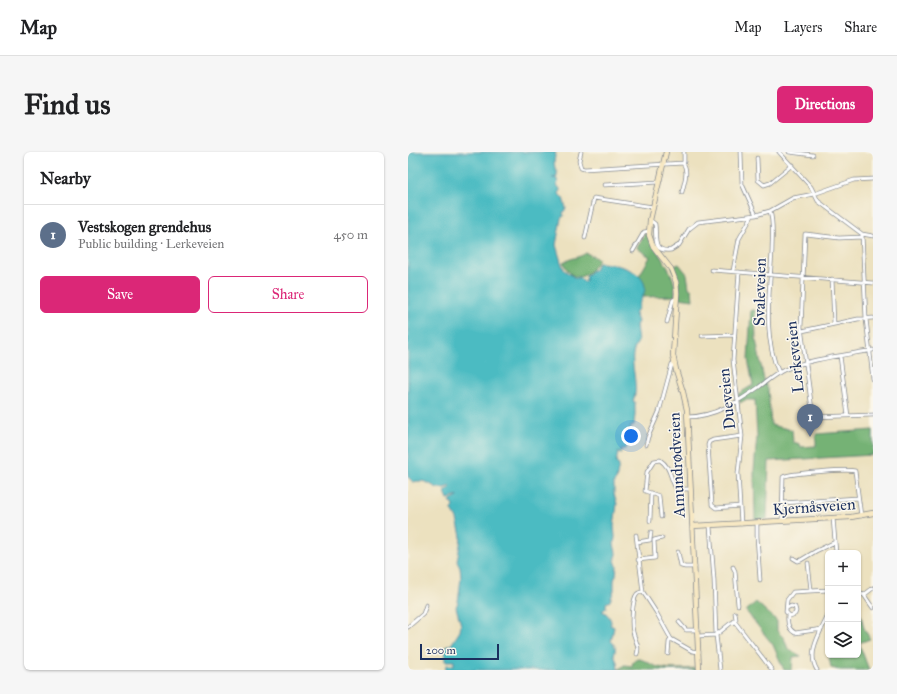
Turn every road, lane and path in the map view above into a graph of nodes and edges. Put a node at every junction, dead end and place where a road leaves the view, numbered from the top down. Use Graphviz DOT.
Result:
graph roads {
  1 [pos="581,152"];
  2 [pos="666,152"];
  3 [pos="684,152"];
  4 [pos="740,152"];
  5 [pos="789,152"];
  6 [pos="781,153"];
  7 [pos="813,155"];
  8 [pos="757,158"];
  9 [pos="683,163"];
  10 [pos="663,164"];
  11 [pos="792,165"];
  12 [pos="873,178"];
  13 [pos="659,182"];
  14 [pos="604,185"];
  15 [pos="682,192"];
  16 [pos="814,194"];
  17 [pos="653,207"];
  18 [pos="770,211"];
  19 [pos="756,215"];
  20 [pos="752,216"];
  21 [pos="650,220"];
  22 [pos="649,231"];
  23 [pos="858,231"];
  24 [pos="862,235"];
  25 [pos="873,236"];
  26 [pos="856,237"];
  27 [pos="585,238"];
  28 [pos="633,251"];
  29 [pos="712,270"];
  30 [pos="733,271"];
  31 [pos="739,272"];
  32 [pos="770,275"];
  33 [pos="803,277"];
  34 [pos="832,279"];
  35 [pos="863,282"];
  36 [pos="873,283"];
  37 [pos="677,298"];
  38 [pos="866,318"];
  39 [pos="873,318"];
  40 [pos="666,322"];
  41 [pos="834,324"];
  42 [pos="802,331"];
  43 [pos="734,335"];
  44 [pos="702,336"];
  45 [pos="872,350"];
  46 [pos="840,356"];
  47 [pos="674,363"];
  48 [pos="807,363"];
  49 [pos="779,372"];
  50 [pos="873,379"];
  51 [pos="738,402"];
  52 [pos="873,415"];
  53 [pos="848,416"];
  54 [pos="687,417"];
  55 [pos="742,436"];
  56 [pos="646,445"];
  57 [pos="691,489"];
  58 [pos="651,493"];
  59 [pos="858,498"];
  60 [pos="782,503"];
  61 [pos="740,506"];
  62 [pos="873,513"];
  63 [pos="861,516"];
  64 [pos="661,517"];
  65 [pos="833,518"];
  66 [pos="650,521"];
  67 [pos="782,521"];
  68 [pos="757,523"];
  69 [pos="741,524"];
  70 [pos="693,526"];
  71 [pos="710,526"];
  72 [pos="651,532"];
  73 [pos="636,535"];
  74 [pos="662,538"];
  75 [pos="637,542"];
  76 [pos="835,542"];
  77 [pos="836,550"];
  78 [pos="678,552"];
  79 [pos="793,558"];
  80 [pos="638,560"];
  81 [pos="808,563"];
  82 [pos="695,567"];
  83 [pos="733,567"];
  84 [pos="760,580"];
  85 [pos="873,588"];
  86 [pos="811,590"];
  87 [pos="825,590"];
  88 [pos="643,592"];
  89 [pos="861,594"];
  90 [pos="864,596"];
  91 [pos="426,605"];
  92 [pos="738,605"];
  93 [pos="787,608"];
  94 [pos="873,608"];
  95 [pos="735,613"];
  96 [pos="788,615"];
  97 [pos="679,622"];
  98 [pos="734,622"];
  99 [pos="825,622"];
  100 [pos="408,627"];
  101 [pos="822,629"];
  102 [pos="698,630"];
  103 [pos="716,635"];
  104 [pos="698,636"];
  105 [pos="671,639"];
  106 [pos="699,652"];
  107 [pos="637,654"];
  108 [pos="668,654"];
  109 [pos="699,670"];
  110 [pos="720,670"];
  111 [pos="772,670"];
  112 [pos="817,670"];
  1 -- 10 [label="street"];
  2 -- 10 [label="main road, Amundrødveien"];
  3 -- 9 [label="street"];
  4 -- 19 [label="street"];
  5 -- 7 [label="street"];
  6 -- 11 [label="street"];
  8 -- 11 [label="street"];
  9 -- 10 [label="street"];
  9 -- 15 [label="street"];
  10 -- 13 [label="main road, Amundrødveien"];
  11 -- 16 [label="street"];
  12 -- 16 [label="street"];
  13 -- 14 [label="street"];
  13 -- 17 [label="main road, Amundrødveien"];
  16 -- 18 [label="street"];
  16 -- 23 [label="street"];
  17 -- 21 [label="main road, Amundrødveien"];
  17 -- 27 [label="street"];
  18 -- 19 [label="street"];
  18 -- 32 [label="street, Svaleveien"];
  19 -- 20 [label="street"];
  20 -- 21 [label="street"];
  20 -- 30 [label="street"];
  21 -- 22 [label="main road, Amundrødveien"];
  22 -- 28 [label="street"];
  22 -- 37 [label="main road, Amundrødveien"];
  23 -- 24 [label="street"];
  23 -- 26 [label="street"];
  24 -- 25 [label="street"];
  24 -- 26 [label="street"];
  24 -- 35 [label="street"];
  26 -- 33 [label="street, Lerkeveien"];
  29 -- 30 [label="street"];
  30 -- 31 [label="street"];
  31 -- 32 [label="street"];
  31 -- 43 [label="street, Dueveien"];
  32 -- 33 [label="street"];
  32 -- 49 [label="street, Svaleveien"];
  33 -- 34 [label="street"];
  33 -- 42 [label="street, Lerkeveien"];
  34 -- 35 [label="street"];
  34 -- 41 [label="street"];
  35 -- 36 [label="street"];
  35 -- 38 [label="street"];
  37 -- 40 [label="street"];
  37 -- 47 [label="main road, Amundrødveien"];
  38 -- 39 [label="street"];
  38 -- 41 [label="street"];
  38 -- 45 [label="street"];
  41 -- 42 [label="street"];
  42 -- 48 [label="street, Lerkeveien"];
  43 -- 44 [label="street"];
  43 -- 51 [label="street, Dueveien"];
  45 -- 46 [label="street"];
  45 -- 50 [label="street"];
  46 -- 48 [label="street"];
  46 -- 53 [label="street"];
  47 -- 54 [label="main road, Amundrødveien"];
  47 -- 56 [label="street, Amundrødveien"];
  48 -- 49 [label="street"];
  48 -- 53 [label="street, Lerkeveien"];
  49 -- 51 [label="street"];
  51 -- 54 [label="street"];
  51 -- 55 [label="street, Dueveien"];
  52 -- 53 [label="street, Lerkeveien"];
  54 -- 57 [label="main road, Amundrødveien"];
  55 -- 61 [label="street, Dueveien"];
  55 -- 61 [label="street"];
  57 -- 58 [label="street"];
  57 -- 70 [label="main road, Amundrødveien"];
  58 -- 64 [label="street"];
  58 -- 66 [label="street"];
  59 -- 60 [label="street"];
  59 -- 60 [label="street"];
  59 -- 63 [label="street"];
  60 -- 67 [label="street"];
  61 -- 69 [label="street, Dueveien"];
  62 -- 63 [label="main road, Kjernåsveien"];
  63 -- 65 [label="main road, Kjernåsveien"];
  65 -- 67 [label="main road, Kjernåsveien"];
  65 -- 76 [label="street"];
  67 -- 68 [label="main road, Kjernåsveien"];
  68 -- 69 [label="main road, Kjernåsveien"];
  68 -- 84 [label="street, Kjernåsveien"];
  69 -- 71 [label="main road, Kjernåsveien"];
  70 -- 71 [label="main road, Kjernåsveien"];
  70 -- 82 [label="main road, Amundrødveien"];
  71 -- 103 [label="street"];
  72 -- 75 [label="street"];
  73 -- 75 [label="street"];
  74 -- 80 [label="street"];
  75 -- 80 [label="street"];
  76 -- 77 [label="street"];
  76 -- 79 [label="street"];
  78 -- 82 [label="street"];
  80 -- 88 [label="street"];
  81 -- 86 [label="street"];
  82 -- 102 [label="main road, Amundrødveien"];
  83 -- 92 [label="street"];
  85 -- 90 [label="street"];
  86 -- 87 [label="street"];
  86 -- 93 [label="street"];
  88 -- 105 [label="street"];
  88 -- 107 [label="street"];
  89 -- 90 [label="street"];
  90 -- 94 [label="street"];
  91 -- 100 [label="street"];
  93 -- 96 [label="street"];
  93 -- 96 [label="street"];
  95 -- 98 [label="street"];
  96 -- 101 [label="street"];
  97 -- 102 [label="street"];
  98 -- 103 [label="street"];
  98 -- 111 [label="street"];
  99 -- 101 [label="street"];
  101 -- 112 [label="street"];
  102 -- 104 [label="main road, Amundrødveien"];
  103 -- 104 [label="street"];
  103 -- 110 [label="street"];
  104 -- 106 [label="main road, Amundrødveien"];
  105 -- 106 [label="street"];
  105 -- 108 [label="street"];
  106 -- 109 [label="main road, Amundrødveien"];
}
